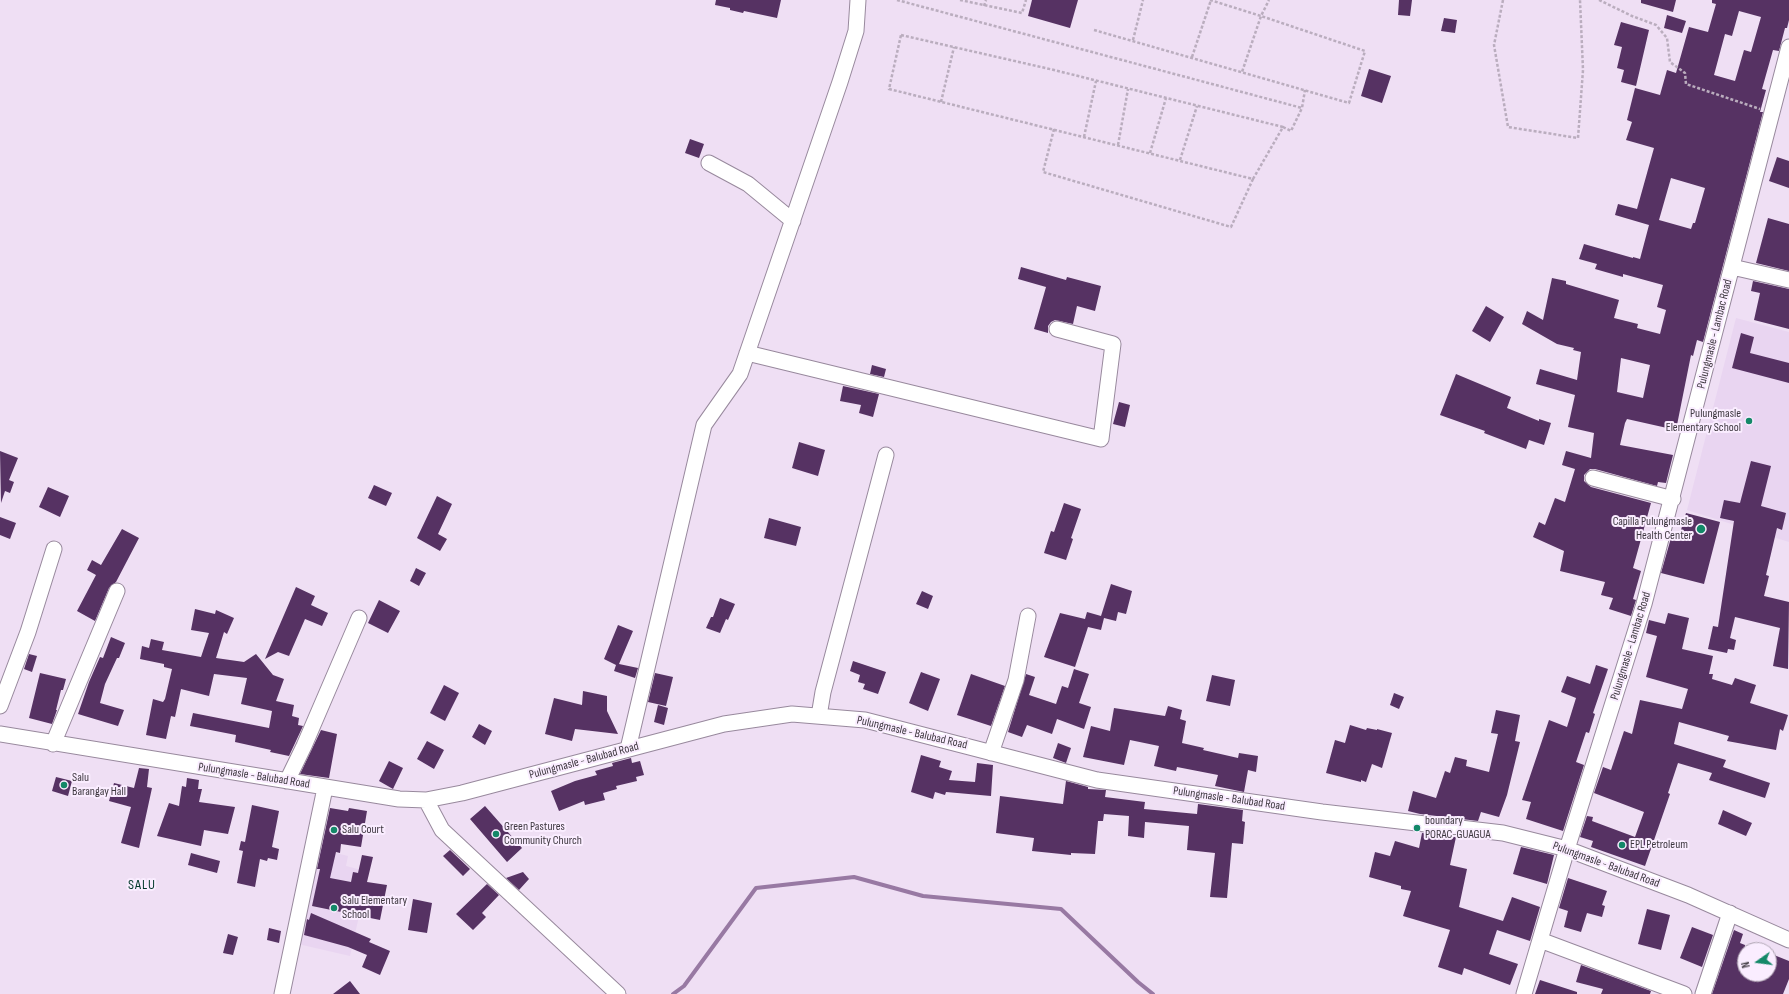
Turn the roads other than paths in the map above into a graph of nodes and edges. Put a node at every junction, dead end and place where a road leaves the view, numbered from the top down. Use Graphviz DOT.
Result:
graph roads {
  1 [pos="858,0"];
  2 [pos="1789,46"];
  3 [pos="709,163"];
  4 [pos="793,221"];
  5 [pos="1732,267"];
  6 [pos="1789,280"];
  7 [pos="1057,329"];
  8 [pos="747,353"];
  9 [pos="886,455"];
  10 [pos="1593,478"];
  11 [pos="1673,499"];
  12 [pos="54,549"];
  13 [pos="117,591"];
  14 [pos="1028,616"];
  15 [pos="359,618"];
  16 [pos="0,706"];
  17 [pos="820,716"];
  18 [pos="0,734"];
  19 [pos="53,744"];
  20 [pos="628,749"];
  21 [pos="991,753"];
  22 [pos="287,781"];
  23 [pos="325,788"];
  24 [pos="426,800"];
  25 [pos="1566,849"];
  26 [pos="1730,913"];
  27 [pos="1540,940"];
  28 [pos="1789,940"];
  29 [pos="282,994"];
  30 [pos="618,994"];
  31 [pos="1524,994"];
  32 [pos="1684,994"];
  33 [pos="1703,994"];
  1 -- 4 [label="street"];
  2 -- 5 [label="street, Pulungmasle - Lambac Road"];
  3 -- 4 [label="street"];
  4 -- 8 [label="street"];
  5 -- 6 [label="street"];
  5 -- 11 [label="street, Pulungmasle - Lambac Road"];
  7 -- 8 [label="street"];
  8 -- 20 [label="street"];
  9 -- 17 [label="street"];
  10 -- 11 [label="street"];
  11 -- 25 [label="street, Pulungmasle - Lambac Road"];
  12 -- 16 [label="street"];
  13 -- 19 [label="street"];
  14 -- 21 [label="street"];
  15 -- 22 [label="street"];
  17 -- 20 [label="street, Pulungmasle - Balubad Road"];
  17 -- 21 [label="street, Pulungmasle - Balubad Road"];
  18 -- 19 [label="street, Pulungmasle - Balubad Road"];
  19 -- 22 [label="street, Pulungmasle - Balubad Road"];
  20 -- 24 [label="street, Pulungmasle - Balubad Road"];
  21 -- 25 [label="street, Pulungmasle - Balubad Road"];
  22 -- 23 [label="street, Pulungmasle - Balubad Road"];
  23 -- 24 [label="street, Pulungmasle - Balubad Road"];
  23 -- 29 [label="street"];
  24 -- 30 [label="street"];
  25 -- 26 [label="street, Pulungmasle - Balubad Road"];
  25 -- 27 [label="street, Pulungmasle - Lambac Road"];
  26 -- 28 [label="street, Pulungmasle - Balubad Road"];
  26 -- 33 [label="street"];
  27 -- 31 [label="street, Pulungmasle - Lambac Road"];
  27 -- 32 [label="street"];
}
